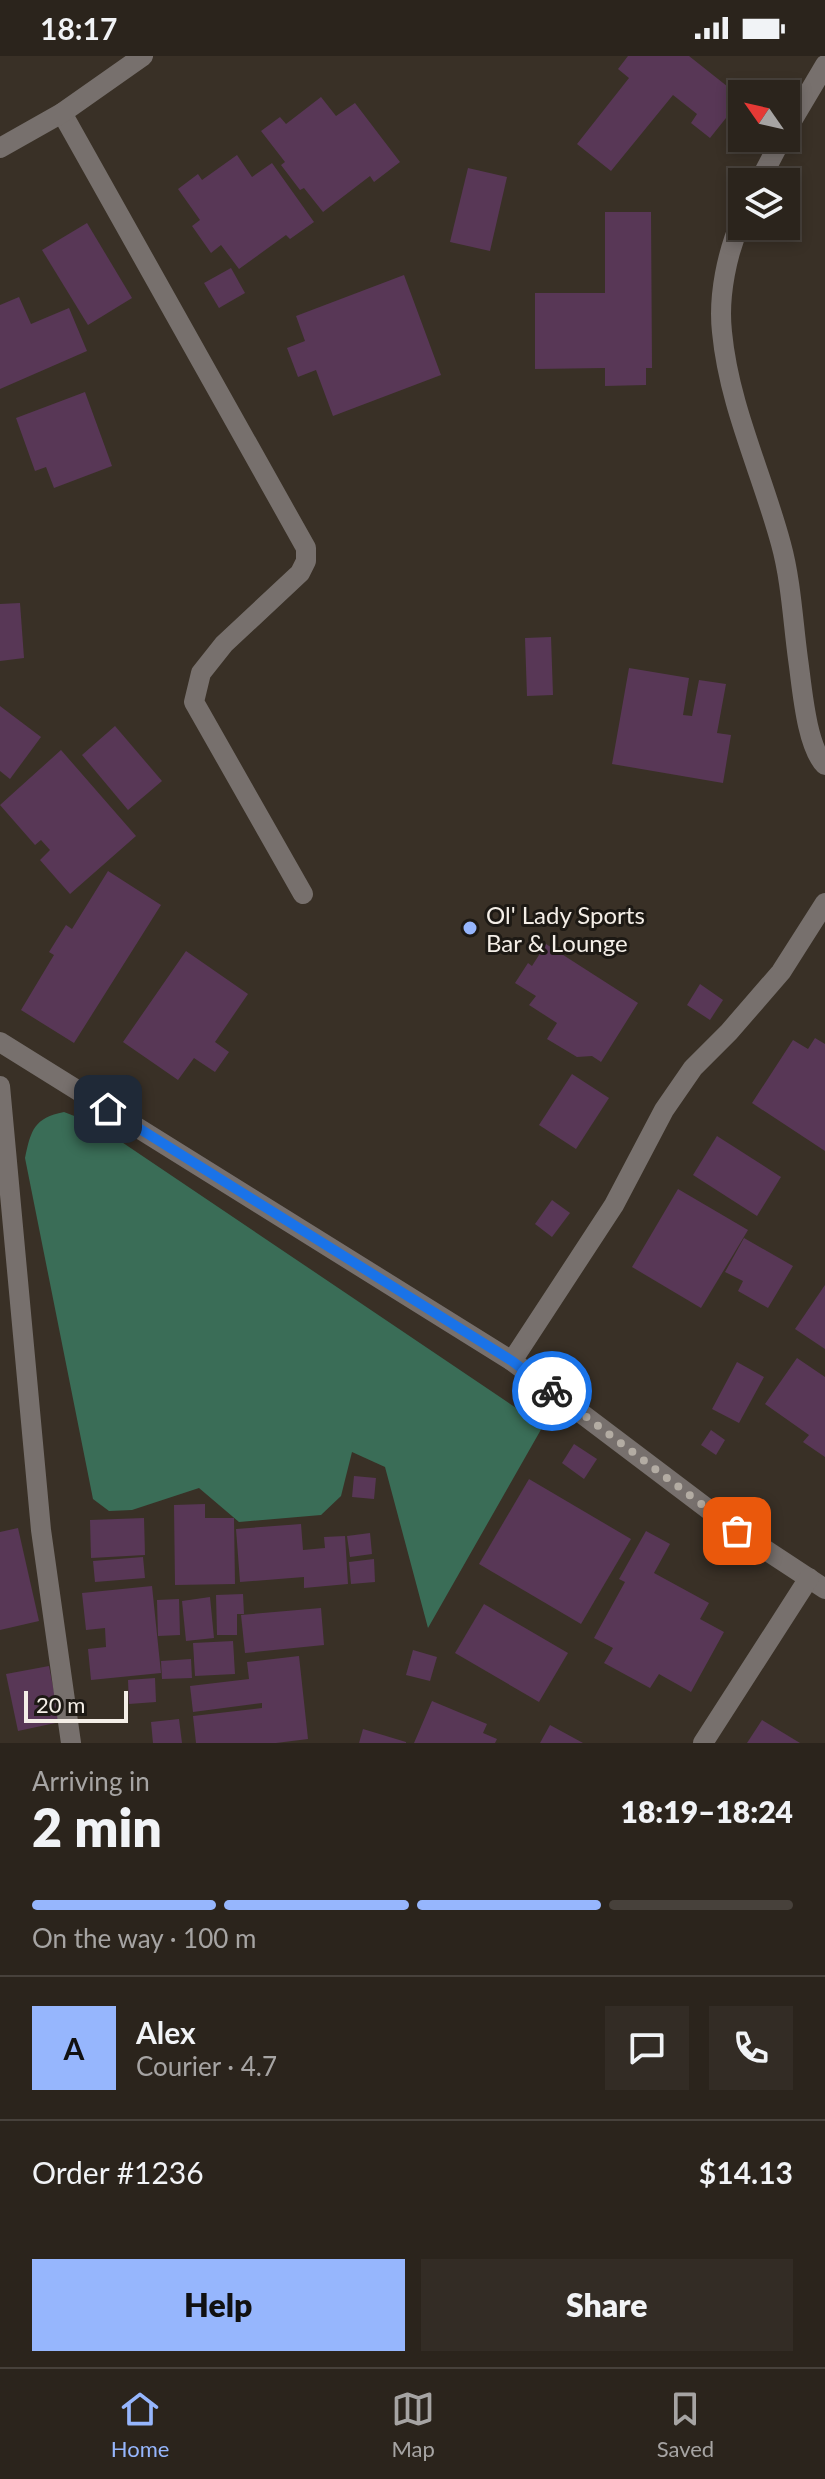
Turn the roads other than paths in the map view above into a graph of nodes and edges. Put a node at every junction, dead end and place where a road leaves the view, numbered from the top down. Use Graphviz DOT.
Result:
graph roads {
  1 [pos="143,56"];
  2 [pos="825,65"];
  3 [pos="800,107"];
  4 [pos="62,113"];
  5 [pos="0,148"];
  6 [pos="734,240"];
  7 [pos="825,765"];
  8 [pos="303,894"];
  9 [pos="825,903"];
  10 [pos="0,1042"];
  11 [pos="0,1086"];
  12 [pos="6,1204"];
  13 [pos="512,1361"];
  14 [pos="817,1583"];
  15 [pos="71,1743"];
  16 [pos="703,1743"];
  1 -- 4 [label="street"];
  2 -- 3 [label="street"];
  4 -- 5 [label="street"];
  4 -- 8 [label="street"];
  6 -- 7 [label="street"];
  9 -- 13 [label="street"];
  10 -- 13 [label="street"];
  11 -- 12 [label="street"];
  12 -- 15 [label="street"];
  13 -- 14 [label="street"];
  14 -- 16 [label="street"];
}
